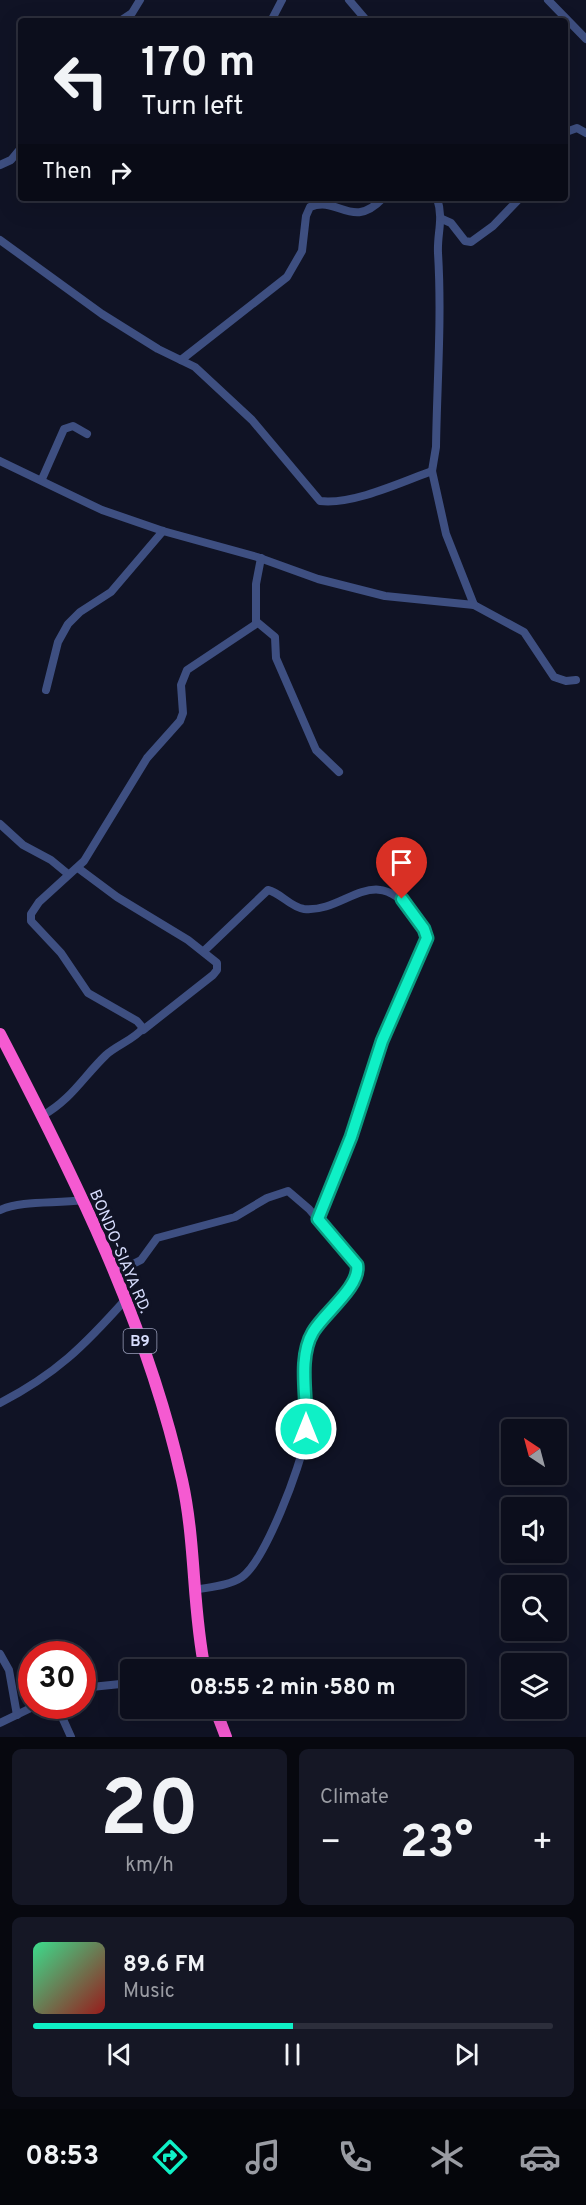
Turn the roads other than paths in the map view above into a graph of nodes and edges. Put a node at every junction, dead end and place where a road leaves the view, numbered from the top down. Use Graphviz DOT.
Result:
graph roads {
  1 [pos="140,0"];
  2 [pos="282,0"];
  3 [pos="349,0"];
  4 [pos="548,0"];
  5 [pos="124,18"];
  6 [pos="273,18"];
  7 [pos="365,18"];
  8 [pos="566,18"];
  9 [pos="568,21"];
  10 [pos="586,39"];
  11 [pos="568,131"];
  12 [pos="586,133"];
  13 [pos="18,151"];
  14 [pos="0,165"];
  15 [pos="380,201"];
  16 [pos="438,201"];
  17 [pos="517,201"];
  18 [pos="442,219"];
  19 [pos="0,240"];
  20 [pos="181,360"];
  21 [pos="87,434"];
  22 [pos="0,461"];
  23 [pos="432,471"];
  24 [pos="42,479"];
  25 [pos="163,531"];
  26 [pos="261,558"];
  27 [pos="474,605"];
  28 [pos="257,622"];
  29 [pos="576,680"];
  30 [pos="46,690"];
  31 [pos="339,772"];
  32 [pos="0,824"];
  33 [pos="78,867"];
  34 [pos="68,874"];
  35 [pos="204,951"];
  36 [pos="143,1030"];
  37 [pos="0,1034"];
  38 [pos="42,1116"];
  39 [pos="82,1200"];
  40 [pos="0,1210"];
  41 [pos="318,1219"];
  42 [pos="115,1273"];
  43 [pos="126,1299"];
  44 [pos="0,1403"];
  45 [pos="194,1590"];
  46 [pos="0,1654"];
  47 [pos="203,1659"];
  48 [pos="120,1684"];
  49 [pos="96,1687"];
  50 [pos="17,1715"];
  51 [pos="62,1719"];
  52 [pos="219,1719"];
  53 [pos="0,1723"];
  54 [pos="70,1737"];
  55 [pos="226,1737"];
  1 -- 5 [label="street"];
  2 -- 6 [label="street"];
  3 -- 7 [label="street"];
  4 -- 8 [label="street"];
  9 -- 10 [label="street"];
  11 -- 12 [label="street"];
  13 -- 14 [label="street"];
  15 -- 20 [label="street"];
  16 -- 18 [label="street"];
  17 -- 18 [label="street"];
  18 -- 23 [label="street"];
  19 -- 20 [label="street"];
  20 -- 23 [label="street"];
  21 -- 24 [label="street"];
  22 -- 24 [label="street"];
  23 -- 27 [label="street"];
  24 -- 25 [label="street"];
  25 -- 26 [label="street"];
  25 -- 30 [label="street"];
  26 -- 27 [label="street"];
  26 -- 28 [label="street"];
  27 -- 29 [label="street"];
  28 -- 31 [label="street"];
  28 -- 33 [label="street"];
  32 -- 34 [label="street"];
  33 -- 34 [label="street"];
  33 -- 35 [label="street"];
  34 -- 36 [label="street"];
  35 -- 36 [label="street"];
  35 -- 41 [label="street"];
  36 -- 38 [label="street"];
  37 -- 38 [label="highway, BONDO-SIAYA RD. / B9"];
  38 -- 39 [label="highway, BONDO-SIAYA RD. / B9"];
  39 -- 40 [label="street"];
  39 -- 42 [label="highway, BONDO-SIAYA RD. / B9"];
  41 -- 42 [label="street"];
  41 -- 45 [label="street"];
  42 -- 43 [label="highway, BONDO-SIAYA RD. / B9"];
  43 -- 44 [label="street"];
  43 -- 45 [label="highway, BONDO-SIAYA RD. / B9"];
  45 -- 47 [label="highway, BONDO-SIAYA RD. / B9"];
  46 -- 50 [label="street"];
  48 -- 49 [label="street"];
  50 -- 53 [label="street"];
  51 -- 54 [label="street"];
  52 -- 55 [label="highway"];
}
